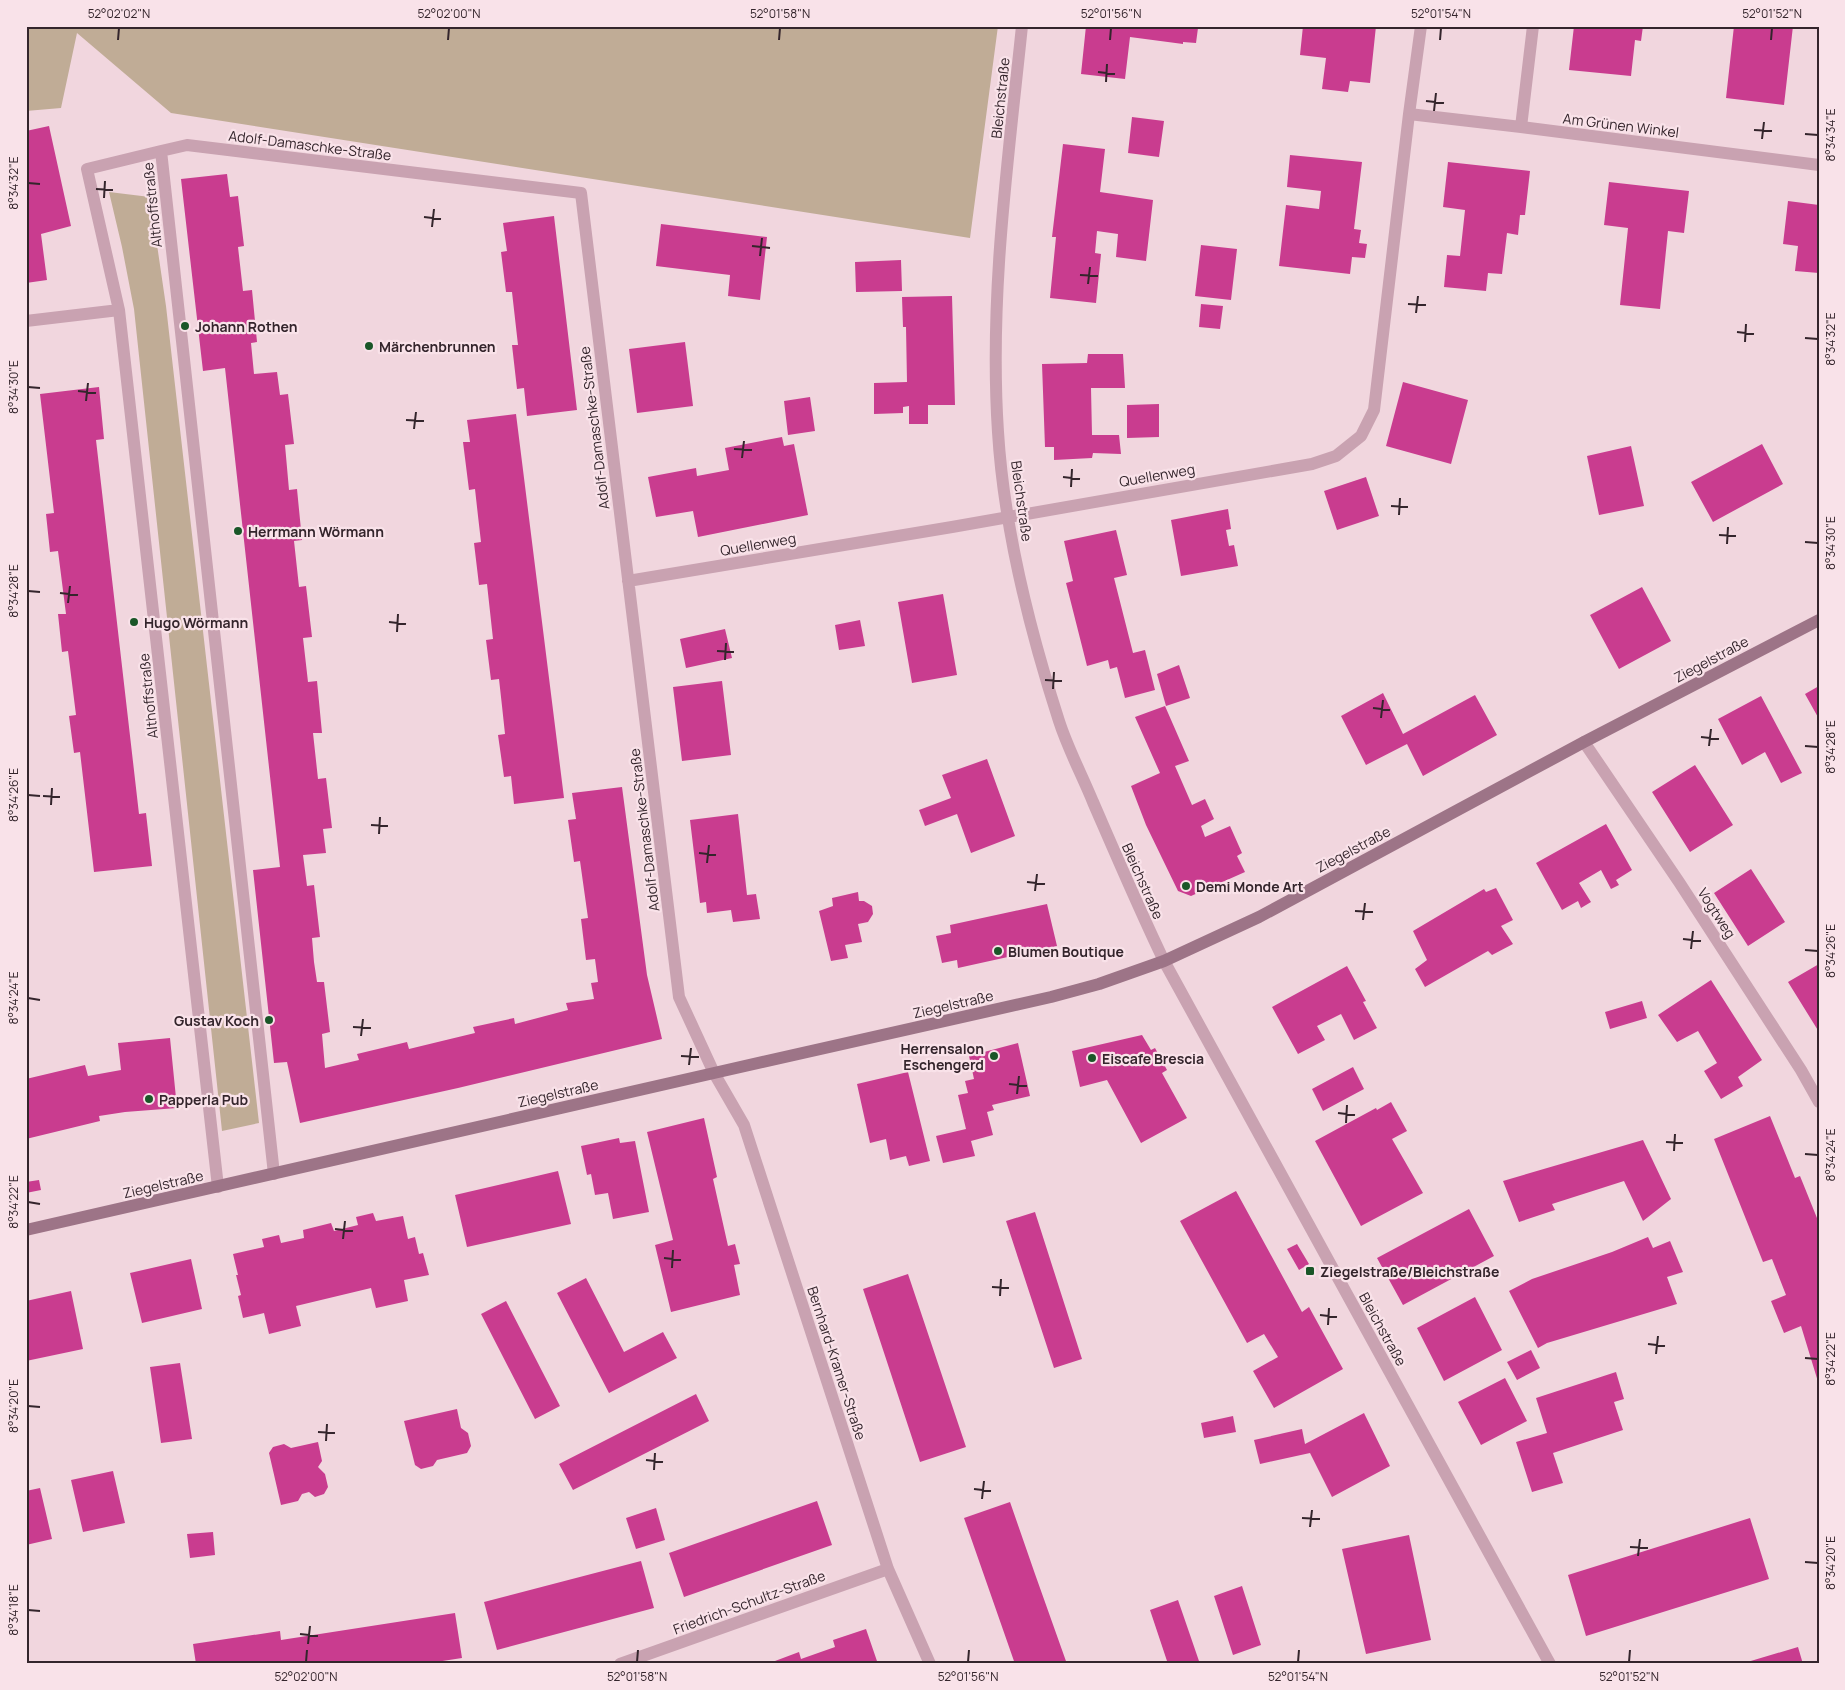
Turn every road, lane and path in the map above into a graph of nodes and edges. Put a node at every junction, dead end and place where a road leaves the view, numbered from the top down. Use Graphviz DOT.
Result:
graph roads {
  1 [pos="1022,26"];
  2 [pos="1421,26"];
  3 [pos="1532,26"];
  4 [pos="1409,114"];
  5 [pos="1520,127"];
  6 [pos="161,151"];
  7 [pos="1819,164"];
  8 [pos="119,310"];
  9 [pos="26,320"];
  10 [pos="1007,516"];
  11 [pos="628,581"];
  12 [pos="1819,620"];
  13 [pos="1584,742"];
  14 [pos="1164,962"];
  15 [pos="714,1073"];
  16 [pos="1819,1102"];
  17 [pos="274,1174"];
  18 [pos="218,1187"];
  19 [pos="26,1230"];
  20 [pos="888,1569"];
  21 [pos="620,1664"];
  22 [pos="930,1664"];
  23 [pos="1550,1664"];
  1 -- 10 [label="street, Bleichstraße"];
  2 -- 4 [label="street, Quellenweg"];
  3 -- 5 [label="street"];
  4 -- 5 [label="street"];
  4 -- 10 [label="street, Quellenweg"];
  5 -- 7 [label="street, Am Grünen Winkel"];
  6 -- 8 [label="street, Althoffstraße"];
  6 -- 11 [label="street, Adolf-Damaschke-Straße"];
  6 -- 17 [label="street, Althoffstraße"];
  8 -- 9 [label="street"];
  8 -- 18 [label="street, Althoffstraße"];
  10 -- 11 [label="street, Quellenweg"];
  10 -- 14 [label="street, Bleichstraße"];
  11 -- 15 [label="street, Adolf-Damaschke-Straße"];
  12 -- 13 [label="street, Ziegelstraße"];
  13 -- 14 [label="street, Ziegelstraße"];
  13 -- 16 [label="street, Vogtweg"];
  14 -- 15 [label="street, Ziegelstraße"];
  14 -- 23 [label="street, Bleichstraße"];
  15 -- 17 [label="street, Ziegelstraße"];
  15 -- 20 [label="street, Bernhard-Kramer-Straße"];
  17 -- 18 [label="street, Ziegelstraße"];
  18 -- 19 [label="street, Ziegelstraße"];
  20 -- 21 [label="street, Friedrich-Schultz-Straße"];
  20 -- 22 [label="street, Bernhard-Kramer-Straße"];
}
